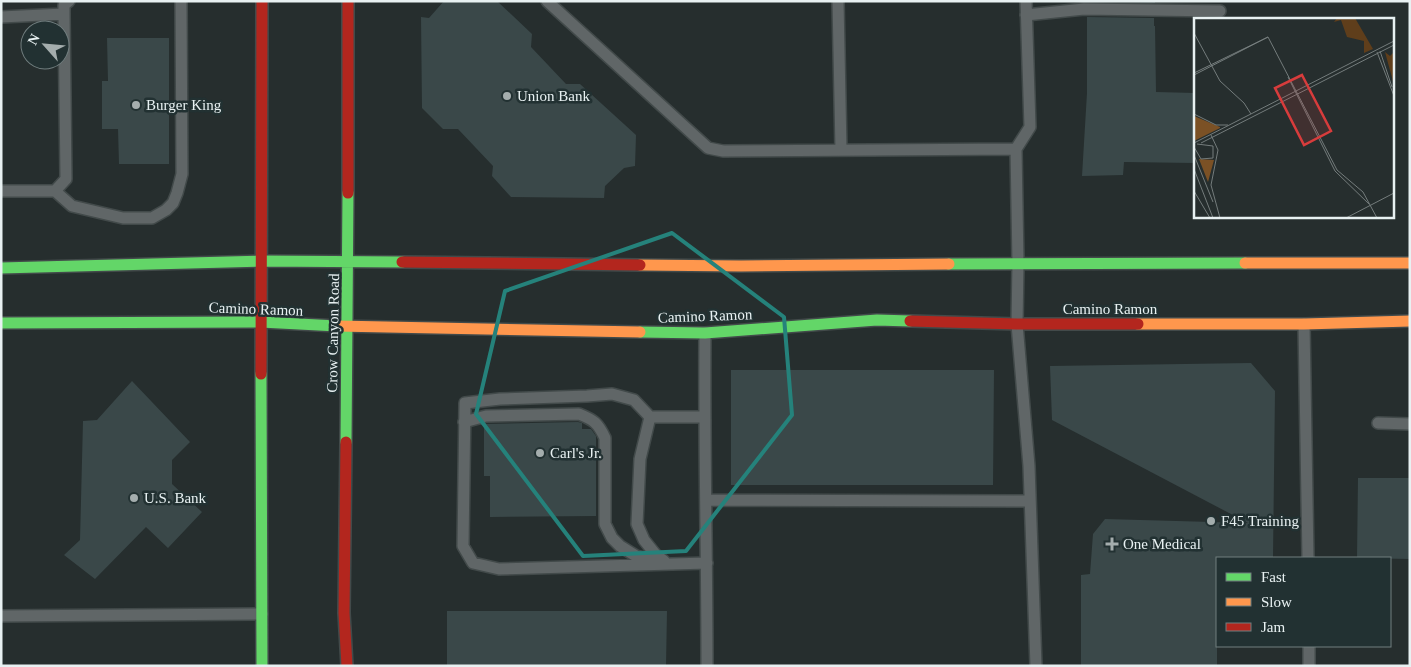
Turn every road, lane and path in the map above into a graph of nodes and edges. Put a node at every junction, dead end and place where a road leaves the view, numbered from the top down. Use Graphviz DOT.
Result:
graph roads {
  1 [pos="69,1"];
  2 [pos="181,1"];
  3 [pos="262,1"];
  4 [pos="348,1"];
  5 [pos="547,1"];
  6 [pos="838,1"];
  7 [pos="1026,1"];
  8 [pos="1220,10"];
  9 [pos="64,14"];
  10 [pos="1026,15"];
  11 [pos="1,17"];
  12 [pos="1016,149"];
  13 [pos="841,150"];
  14 [pos="55,191"];
  15 [pos="1,192"];
  16 [pos="261,261"];
  17 [pos="348,262"];
  18 [pos="1410,262"];
  19 [pos="1018,263"];
  20 [pos="1,268"];
  21 [pos="1410,321"];
  22 [pos="261,322"];
  23 [pos="1,323"];
  24 [pos="1017,324"];
  25 [pos="1304,324"];
  26 [pos="348,327"];
  27 [pos="705,334"];
  28 [pos="650,416"];
  29 [pos="705,417"];
  30 [pos="464,422"];
  31 [pos="1378,423"];
  32 [pos="1410,424"];
  33 [pos="706,500"];
  34 [pos="1030,501"];
  35 [pos="1308,557"];
  36 [pos="707,563"];
  37 [pos="669,564"];
  38 [pos="262,614"];
  39 [pos="1,616"];
  40 [pos="1309,647"];
  41 [pos="262,666"];
  42 [pos="347,666"];
  43 [pos="707,666"];
  44 [pos="1036,666"];
  45 [pos="1309,666"];
  1 -- 9 [label="lane"];
  2 -- 14 [label="lane"];
  3 -- 16 [label="street"];
  4 -- 17 [label="street, Crow Canyon Road"];
  5 -- 13 [label="lane"];
  6 -- 13 [label="lane"];
  7 -- 10 [label="lane"];
  8 -- 10 [label="lane"];
  9 -- 11 [label="lane"];
  9 -- 14 [label="lane"];
  10 -- 12 [label="lane"];
  12 -- 13 [label="lane"];
  12 -- 19 [label="lane"];
  14 -- 15 [label="lane"];
  16 -- 17 [label="street"];
  16 -- 20 [label="street"];
  16 -- 22 [label="street"];
  17 -- 19 [label="street"];
  17 -- 26 [label="street, Crow Canyon Road"];
  18 -- 19 [label="street"];
  19 -- 24 [label="lane"];
  21 -- 25 [label="street, Camino Ramon"];
  22 -- 23 [label="street, Camino Ramon"];
  22 -- 26 [label="street, Camino Ramon"];
  22 -- 38 [label="street"];
  24 -- 25 [label="street, Camino Ramon"];
  24 -- 27 [label="street, Camino Ramon"];
  24 -- 34 [label="lane"];
  25 -- 35 [label="lane"];
  26 -- 27 [label="street, Camino Ramon"];
  26 -- 42 [label="street, Crow Canyon Road"];
  27 -- 29 [label="lane"];
  28 -- 29 [label="lane"];
  28 -- 30 [label="lane"];
  28 -- 37 [label="lane"];
  29 -- 33 [label="lane"];
  30 -- 37 [label="lane"];
  30 -- 37 [label="lane"];
  31 -- 32 [label="lane"];
  33 -- 34 [label="lane"];
  33 -- 36 [label="lane"];
  34 -- 44 [label="lane"];
  36 -- 37 [label="lane"];
  36 -- 43 [label="lane"];
  38 -- 39 [label="lane"];
  38 -- 41 [label="street"];
  40 -- 45 [label="lane"];
}
